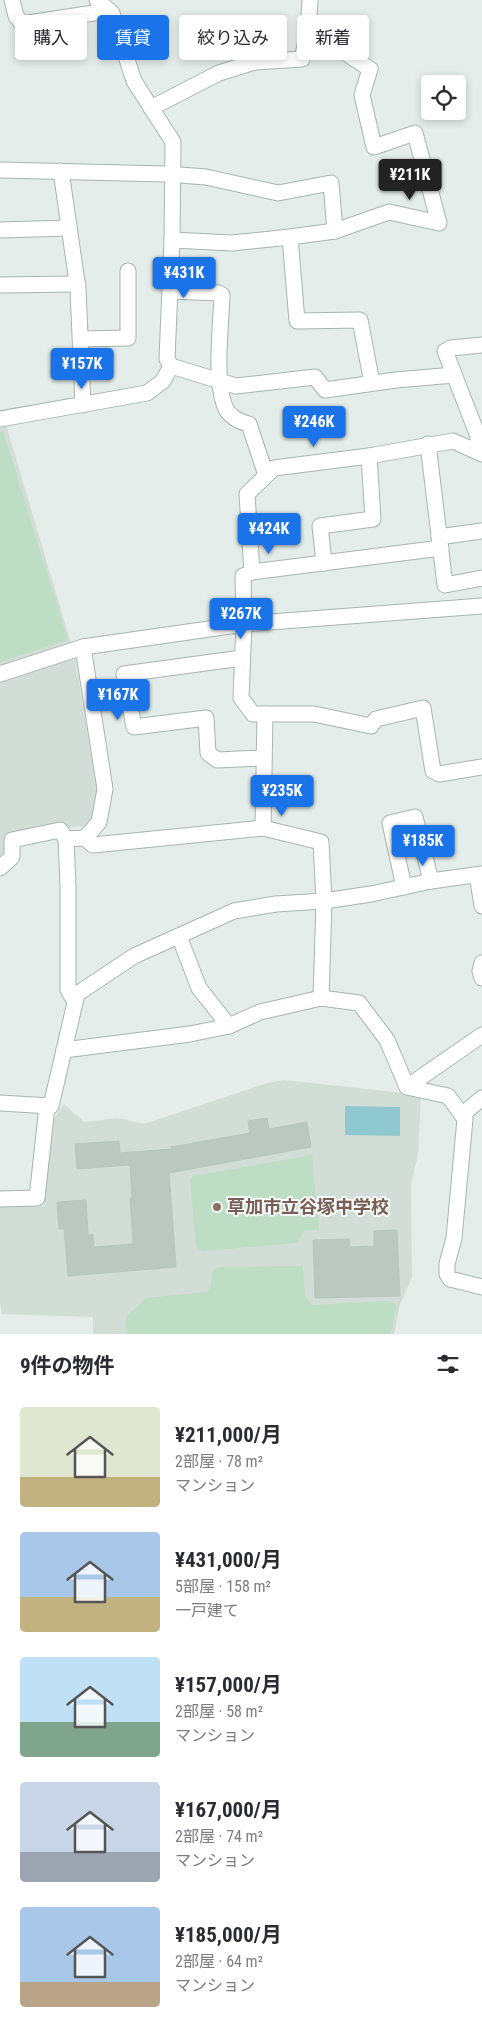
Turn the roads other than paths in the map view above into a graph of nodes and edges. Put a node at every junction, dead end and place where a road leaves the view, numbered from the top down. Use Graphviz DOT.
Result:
graph roads {
  1 [pos="12,0"];
  2 [pos="310,0"];
  3 [pos="100,3"];
  4 [pos="309,15"];
  5 [pos="297,59"];
  6 [pos="356,60"];
  7 [pos="151,108"];
  8 [pos="0,170"];
  9 [pos="61,171"];
  10 [pos="173,175"];
  11 [pos="69,228"];
  12 [pos="0,230"];
  13 [pos="335,231"];
  14 [pos="290,238"];
  15 [pos="172,240"];
  16 [pos="128,271"];
  17 [pos="78,284"];
  18 [pos="0,285"];
  19 [pos="170,291"];
  20 [pos="81,339"];
  21 [pos="482,345"];
  22 [pos="171,366"];
  23 [pos="454,375"];
  24 [pos="220,382"];
  25 [pos="372,383"];
  26 [pos="83,405"];
  27 [pos="0,419"];
  28 [pos="428,444"];
  29 [pos="480,453"];
  30 [pos="369,456"];
  31 [pos="266,475"];
  32 [pos="482,531"];
  33 [pos="440,543"];
  34 [pos="324,563"];
  35 [pos="252,572"];
  36 [pos="482,578"];
  37 [pos="482,606"];
  38 [pos="244,624"];
  39 [pos="83,647"];
  40 [pos="242,658"];
  41 [pos="0,674"];
  42 [pos="265,714"];
  43 [pos="264,758"];
  44 [pos="482,767"];
  45 [pos="263,828"];
  46 [pos="85,838"];
  47 [pos="66,839"];
  48 [pos="0,868"];
  49 [pos="479,874"];
  50 [pos="431,881"];
  51 [pos="404,887"];
  52 [pos="324,901"];
  53 [pos="482,906"];
  54 [pos="179,936"];
  55 [pos="482,964"];
  56 [pos="482,978"];
  57 [pos="321,998"];
  58 [pos="75,1002"];
  59 [pos="230,1026"];
  60 [pos="482,1035"];
  61 [pos="64,1050"];
  62 [pos="407,1088"];
  63 [pos="482,1098"];
  64 [pos="0,1103"];
  65 [pos="47,1106"];
  66 [pos="462,1115"];
  67 [pos="0,1199"];
  68 [pos="482,1287"];
  1 -- 3 [label="street"];
  2 -- 4 [label="street"];
  3 -- 7 [label="street"];
  5 -- 7 [label="street"];
  6 -- 13 [label="street"];
  7 -- 10 [label="street"];
  8 -- 9 [label="street"];
  9 -- 10 [label="street"];
  9 -- 11 [label="street"];
  10 -- 13 [label="street"];
  10 -- 15 [label="street"];
  11 -- 12 [label="street"];
  11 -- 17 [label="street"];
  13 -- 14 [label="street"];
  14 -- 15 [label="street"];
  14 -- 25 [label="street"];
  15 -- 19 [label="street"];
  16 -- 20 [label="street"];
  17 -- 18 [label="street"];
  17 -- 20 [label="street"];
  19 -- 22 [label="street"];
  19 -- 24 [label="street"];
  20 -- 26 [label="street"];
  21 -- 23 [label="street"];
  22 -- 24 [label="street"];
  22 -- 26 [label="street"];
  23 -- 25 [label="street"];
  23 -- 29 [label="street"];
  24 -- 25 [label="street"];
  24 -- 31 [label="street"];
  26 -- 27 [label="street"];
  28 -- 29 [label="street"];
  28 -- 30 [label="street"];
  28 -- 33 [label="street"];
  30 -- 31 [label="street"];
  30 -- 34 [label="street"];
  31 -- 35 [label="street"];
  32 -- 33 [label="street"];
  33 -- 34 [label="street"];
  33 -- 36 [label="street"];
  34 -- 35 [label="street"];
  35 -- 38 [label="street"];
  37 -- 38 [label="street"];
  38 -- 39 [label="street"];
  38 -- 40 [label="street"];
  39 -- 41 [label="street"];
  39 -- 46 [label="street"];
  40 -- 42 [label="street"];
  40 -- 43 [label="street"];
  42 -- 43 [label="street"];
  42 -- 44 [label="street"];
  43 -- 45 [label="street"];
  45 -- 46 [label="street"];
  45 -- 52 [label="street"];
  46 -- 47 [label="street"];
  47 -- 48 [label="street"];
  47 -- 58 [label="street"];
  49 -- 50 [label="street"];
  49 -- 53 [label="street"];
  50 -- 51 [label="street"];
  50 -- 51 [label="street"];
  51 -- 52 [label="street"];
  52 -- 54 [label="street"];
  52 -- 57 [label="street"];
  54 -- 58 [label="street"];
  54 -- 59 [label="street"];
  55 -- 56 [label="street"];
  57 -- 59 [label="street"];
  57 -- 62 [label="street"];
  58 -- 61 [label="street"];
  59 -- 61 [label="street"];
  60 -- 62 [label="street"];
  61 -- 65 [label="street"];
  62 -- 66 [label="street"];
  63 -- 66 [label="street"];
  64 -- 65 [label="street"];
  65 -- 67 [label="street"];
  66 -- 68 [label="street"];
}
